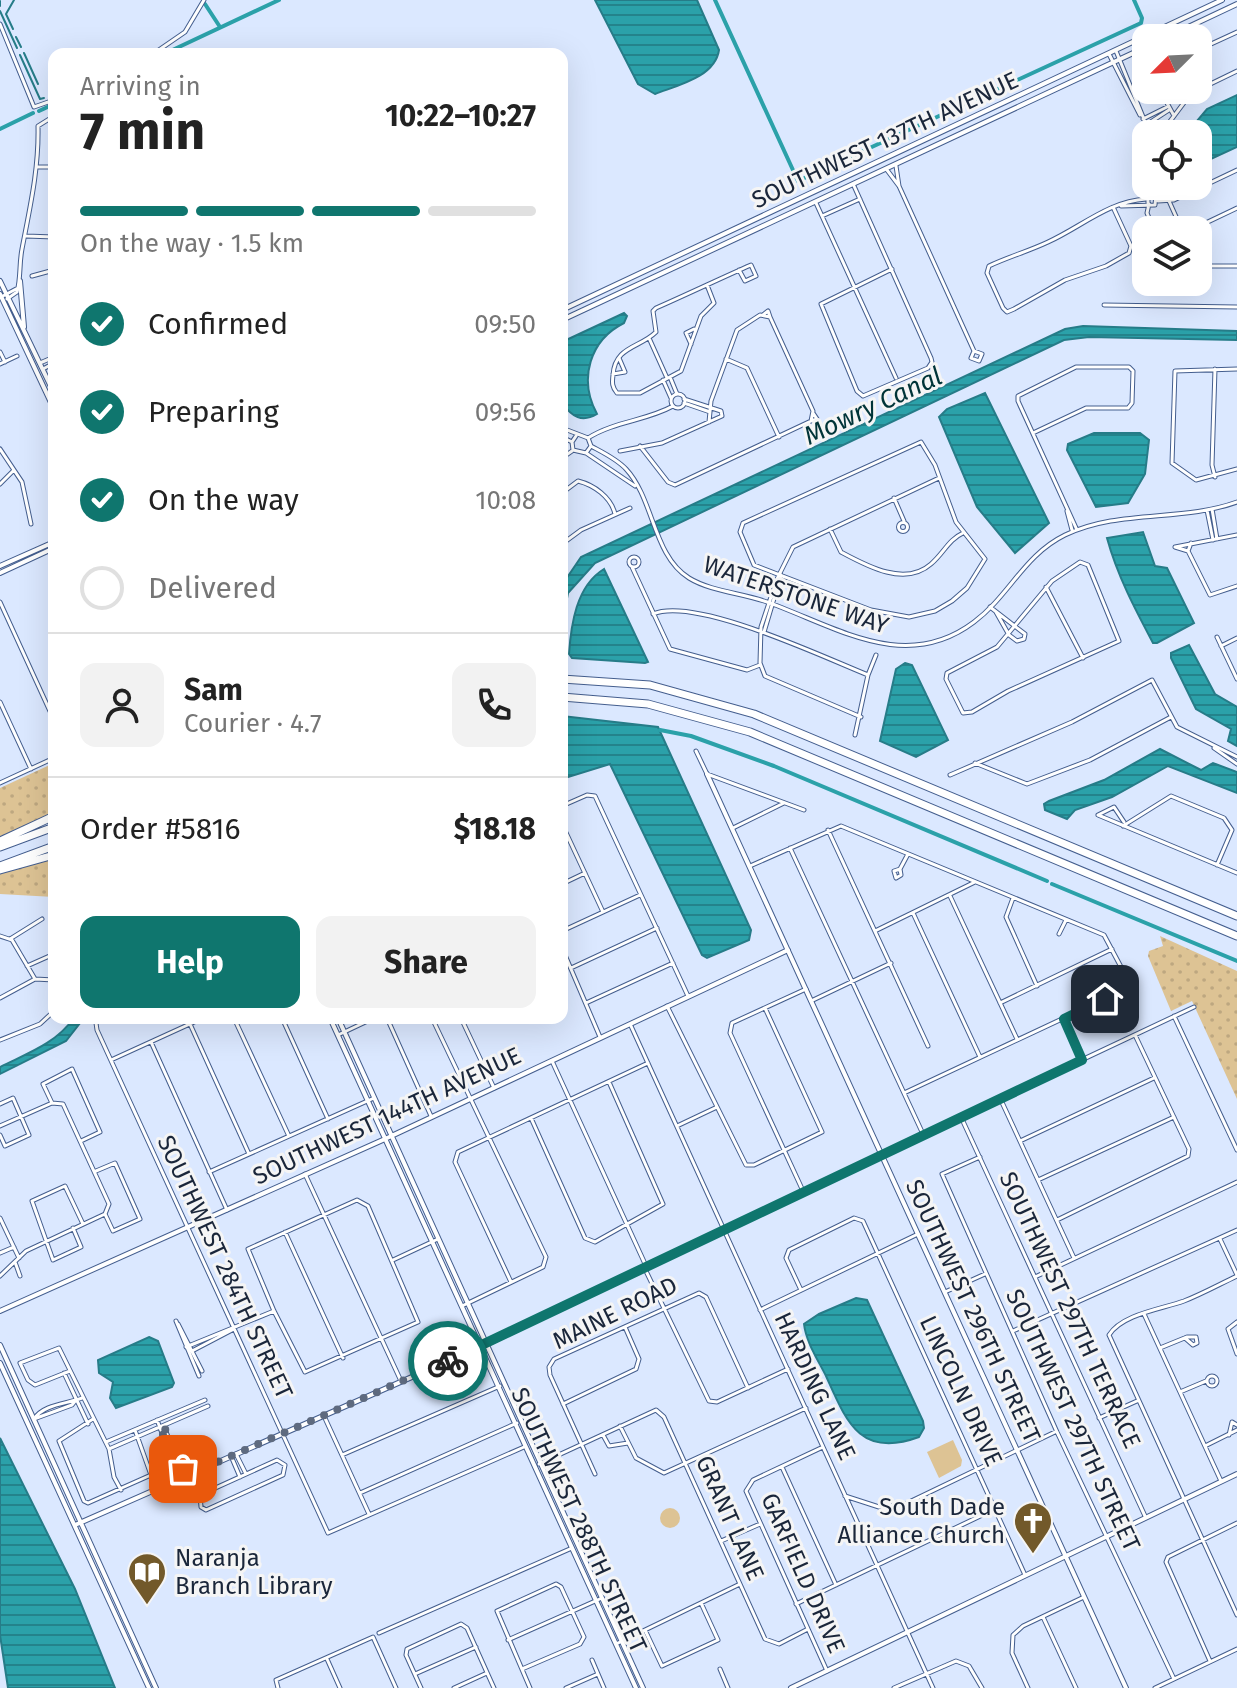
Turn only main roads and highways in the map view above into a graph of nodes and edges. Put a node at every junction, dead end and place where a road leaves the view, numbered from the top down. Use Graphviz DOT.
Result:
graph roads {
  1 [pos="568,679"];
  2 [pos="568,697"];
  3 [pos="48,819"];
  4 [pos="48,829"];
  5 [pos="0,841"];
  6 [pos="0,847"];
  7 [pos="48,848"];
  8 [pos="48,856"];
  9 [pos="0,868"];
  10 [pos="1237,916"];
  11 [pos="1237,936"];
  1 -- 10 [label="highway"];
  2 -- 11 [label="highway"];
  3 -- 5 [label="highway"];
  4 -- 6 [label="highway"];
  7 -- 9 [label="highway"];
  8 -- 9 [label="highway"];
}
